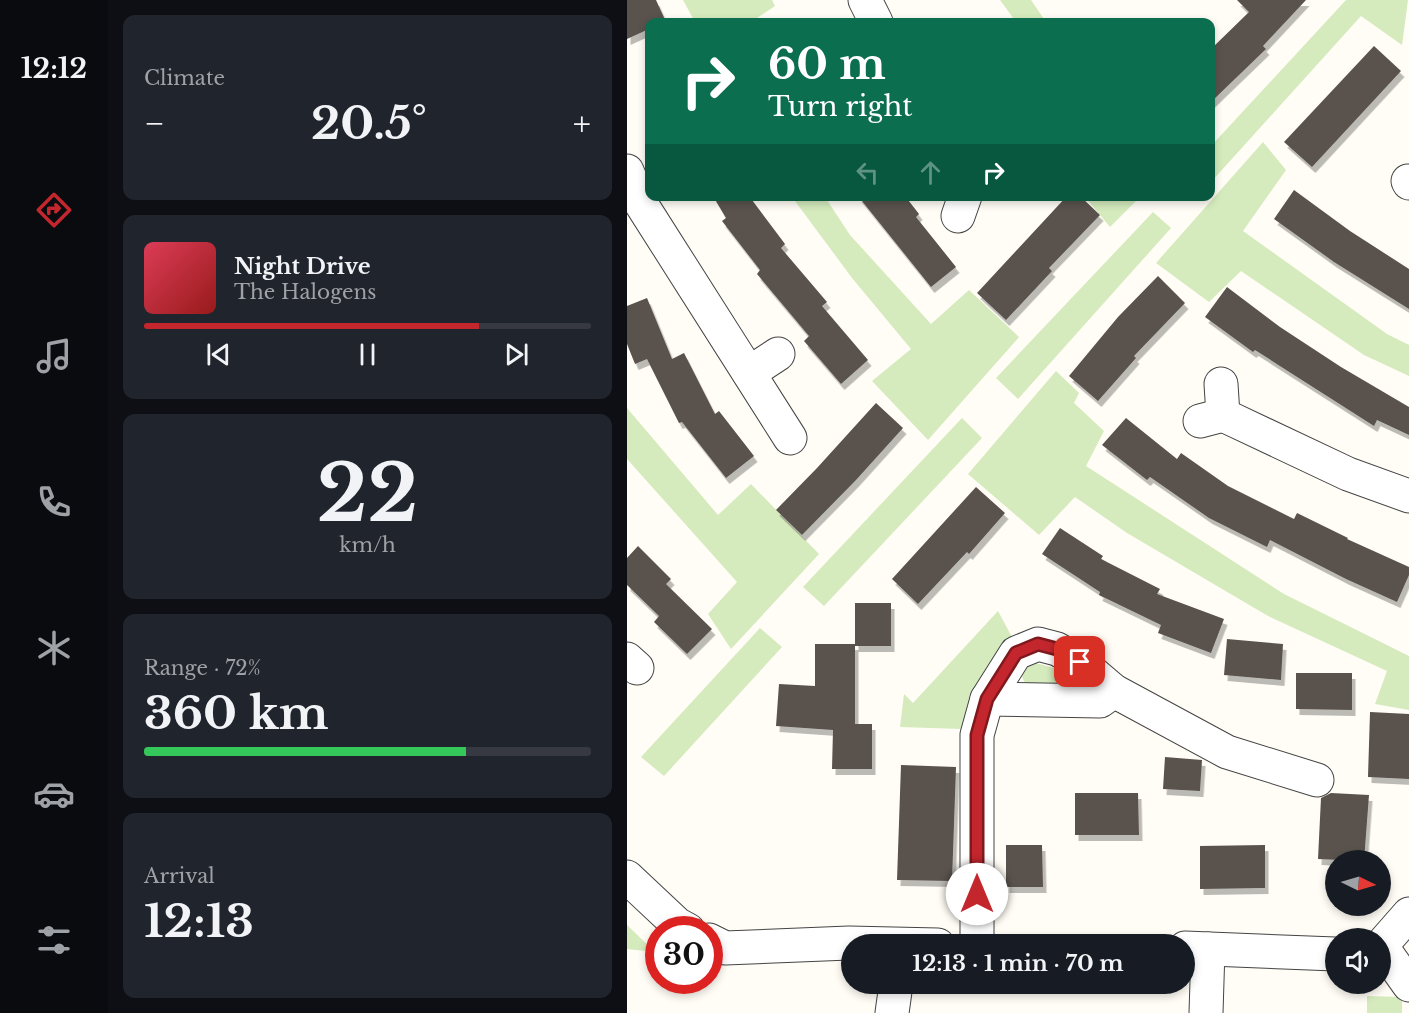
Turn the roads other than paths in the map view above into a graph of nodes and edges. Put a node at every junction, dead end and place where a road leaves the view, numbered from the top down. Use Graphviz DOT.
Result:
graph roads {
  1 [pos="864,0"];
  2 [pos="874,18"];
  3 [pos="627,171"];
  4 [pos="778,354"];
  5 [pos="749,373"];
  6 [pos="1215,407"];
  7 [pos="790,438"];
  8 [pos="1409,496"];
  9 [pos="1114,691"];
  10 [pos="987,699"];
  11 [pos="1317,780"];
  12 [pos="627,878"];
  13 [pos="1409,914"];
  14 [pos="668,916"];
  15 [pos="977,934"];
  16 [pos="1391,935"];
  17 [pos="841,943"];
  18 [pos="723,947"];
  19 [pos="1196,948"];
  20 [pos="1325,954"];
  21 [pos="1391,961"];
  22 [pos="1409,986"];
  23 [pos="895,994"];
  24 [pos="892,1013"];
  25 [pos="1206,1013"];
  1 -- 2 [label="street"];
  3 -- 5 [label="street"];
  4 -- 5 [label="street"];
  5 -- 7 [label="street"];
  6 -- 8 [label="street"];
  9 -- 10 [label="street"];
  9 -- 10 [label="street"];
  9 -- 11 [label="street"];
  10 -- 15 [label="street"];
  12 -- 14 [label="street"];
  13 -- 16 [label="street"];
  17 -- 18 [label="street"];
  19 -- 20 [label="street"];
  19 -- 25 [label="street"];
  21 -- 22 [label="street"];
  23 -- 24 [label="street"];
}
